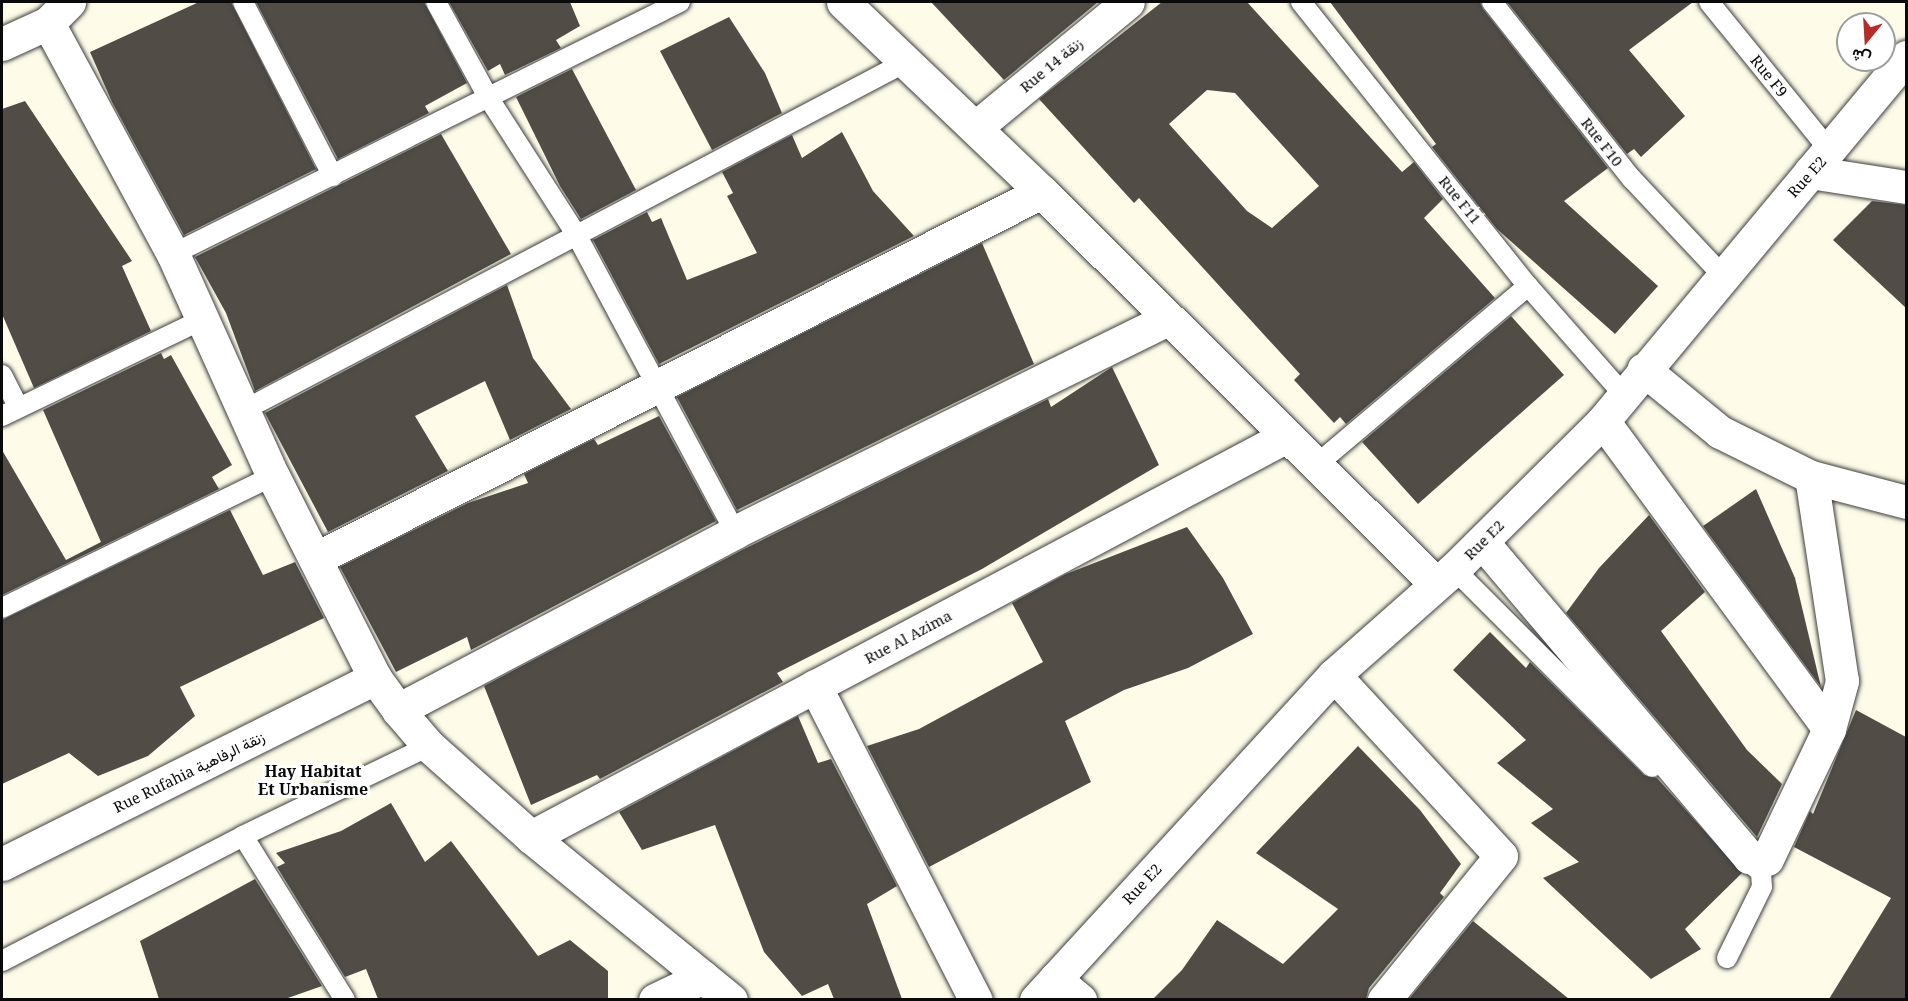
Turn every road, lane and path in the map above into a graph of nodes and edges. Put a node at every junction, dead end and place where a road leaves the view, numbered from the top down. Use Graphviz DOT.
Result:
graph roads {
  1 [pos="243,2"];
  2 [pos="436,2"];
  3 [pos="680,2"];
  4 [pos="843,2"];
  5 [pos="1125,2"];
  6 [pos="1301,2"];
  7 [pos="1492,2"];
  8 [pos="1709,2"];
  9 [pos="58,12"];
  10 [pos="2,44"];
  11 [pos="1906,57"];
  12 [pos="906,62"];
  13 [pos="488,97"];
  14 [pos="975,128"];
  15 [pos="1820,161"];
  16 [pos="333,176"];
  17 [pos="1906,187"];
  18 [pos="1042,192"];
  19 [pos="576,234"];
  20 [pos="173,254"];
  21 [pos="1722,275"];
  22 [pos="1528,286"];
  23 [pos="204,320"];
  24 [pos="1168,320"];
  25 [pos="1644,369"];
  26 [pos="2,375"];
  27 [pos="659,384"];
  28 [pos="1624,395"];
  29 [pos="244,410"];
  30 [pos="10,411"];
  31 [pos="1603,421"];
  32 [pos="1285,437"];
  33 [pos="1315,466"];
  34 [pos="273,476"];
  35 [pos="1811,477"];
  36 [pos="1906,502"];
  37 [pos="735,532"];
  38 [pos="1482,542"];
  39 [pos="315,559"];
  40 [pos="1445,577"];
  41 [pos="2,608"];
  42 [pos="1334,675"];
  43 [pos="375,678"];
  44 [pos="815,687"];
  45 [pos="398,710"];
  46 [pos="1829,729"];
  47 [pos="429,746"];
  48 [pos="243,836"];
  49 [pos="531,837"];
  50 [pos="2,864"];
  51 [pos="1727,958"];
  52 [pos="2,961"];
  53 [pos="703,977"];
  54 [pos="1046,989"];
  55 [pos="345,999"];
  56 [pos="655,999"];
  57 [pos="731,999"];
  58 [pos="976,999"];
  59 [pos="1080,999"];
  60 [pos="1384,999"];
  1 -- 16 [label="lane"];
  2 -- 13 [label="lane"];
  3 -- 13 [label="lane"];
  4 -- 12 [label="street"];
  5 -- 14 [label="street, Rue 14 زنقة"];
  6 -- 22 [label="lane, Rue F11"];
  7 -- 21 [label="lane, Rue F10"];
  8 -- 15 [label="lane, Rue F9"];
  9 -- 10 [label="street"];
  9 -- 20 [label="street"];
  11 -- 15 [label="street, Rue E2"];
  12 -- 14 [label="street"];
  12 -- 19 [label="lane"];
  13 -- 16 [label="lane"];
  13 -- 19 [label="lane"];
  14 -- 18 [label="street"];
  15 -- 17 [label="street"];
  15 -- 21 [label="street, Rue E2"];
  16 -- 20 [label="lane"];
  18 -- 24 [label="street"];
  18 -- 27 [label="street"];
  19 -- 27 [label="lane"];
  19 -- 29 [label="lane"];
  20 -- 23 [label="street"];
  21 -- 25 [label="street, Rue E2"];
  22 -- 28 [label="lane, Rue F11"];
  22 -- 33 [label="lane"];
  23 -- 29 [label="street"];
  23 -- 30 [label="lane"];
  24 -- 32 [label="street"];
  24 -- 37 [label="street"];
  25 -- 28 [label="street, Rue E2"];
  25 -- 35 [label="street"];
  26 -- 30 [label="lane"];
  27 -- 37 [label="lane"];
  27 -- 39 [label="street"];
  28 -- 31 [label="street, Rue E2"];
  29 -- 34 [label="street"];
  31 -- 38 [label="street, Rue E2"];
  31 -- 46 [label="street"];
  32 -- 33 [label="street"];
  32 -- 44 [label="street, Rue Al Azima"];
  33 -- 40 [label="street"];
  34 -- 39 [label="street"];
  34 -- 41 [label="lane"];
  35 -- 36 [label="street"];
  35 -- 46 [label="street"];
  37 -- 45 [label="street"];
  38 -- 40 [label="street, Rue E2"];
  38 -- 46 [label="street"];
  39 -- 43 [label="street"];
  40 -- 42 [label="street, Rue E2"];
  40 -- 51 [label="lane"];
  42 -- 54 [label="street, Rue E2"];
  42 -- 60 [label="street"];
  43 -- 45 [label="street"];
  43 -- 50 [label="street, Rue Rufahia زنقة الرفاهية"];
  44 -- 49 [label="street, Rue Al Azima"];
  44 -- 58 [label="street"];
  45 -- 47 [label="street"];
  47 -- 48 [label="lane"];
  47 -- 49 [label="street"];
  48 -- 52 [label="lane"];
  48 -- 55 [label="lane"];
  49 -- 53 [label="street"];
  53 -- 56 [label="street"];
  53 -- 57 [label="street"];
  54 -- 59 [label="street"];
}
